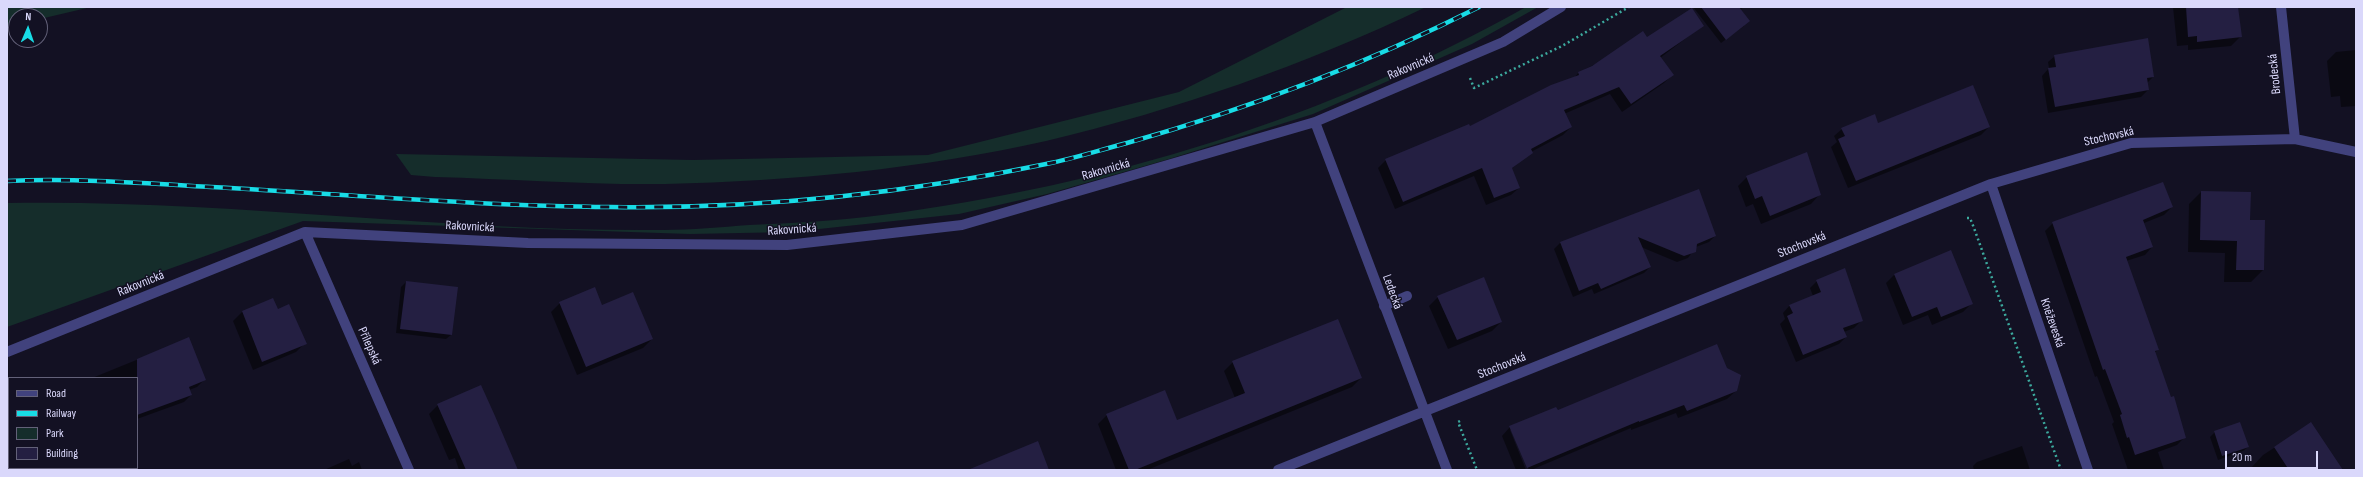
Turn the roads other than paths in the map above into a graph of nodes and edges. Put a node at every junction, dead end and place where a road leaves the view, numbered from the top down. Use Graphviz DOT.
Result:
graph roads {
  1 [pos="1561,7"];
  2 [pos="2281,7"];
  3 [pos="1315,122"];
  4 [pos="2295,139"];
  5 [pos="2356,152"];
  6 [pos="1991,184"];
  7 [pos="305,232"];
  8 [pos="1407,296"];
  9 [pos="1384,306"];
  10 [pos="7,352"];
  11 [pos="1423,412"];
  12 [pos="409,470"];
  13 [pos="1278,470"];
  14 [pos="1447,470"];
  15 [pos="2088,470"];
  1 -- 3 [label="street, Rakovnická"];
  2 -- 4 [label="street, Brodecká"];
  3 -- 7 [label="street, Rakovnická"];
  3 -- 9 [label="street, Ledecká"];
  4 -- 5 [label="street, Stochovská"];
  4 -- 6 [label="street, Stochovská"];
  6 -- 11 [label="street, Stochovská"];
  6 -- 15 [label="street, Kněževeská"];
  7 -- 10 [label="street, Rakovnická"];
  7 -- 12 [label="street, Přílepská"];
  8 -- 9 [label="street"];
  9 -- 11 [label="street, Ledecká"];
  11 -- 13 [label="street, Stochovská"];
  11 -- 14 [label="street, Ledecká"];
}
